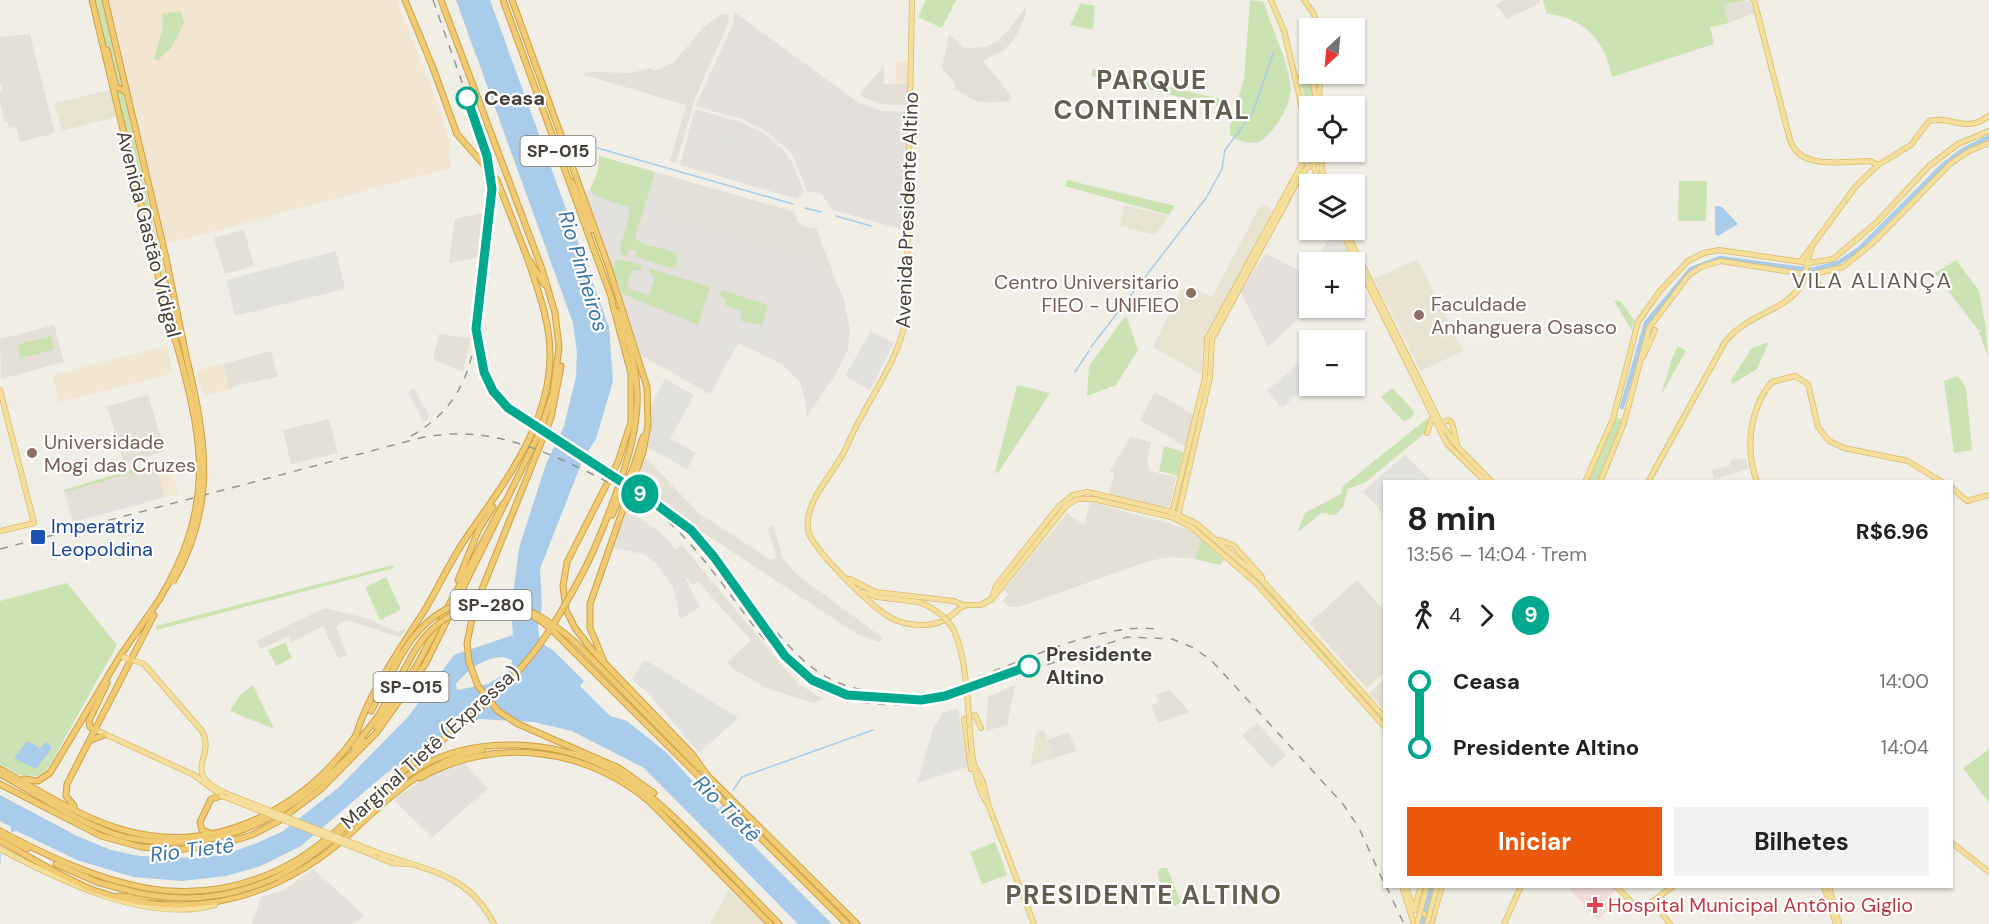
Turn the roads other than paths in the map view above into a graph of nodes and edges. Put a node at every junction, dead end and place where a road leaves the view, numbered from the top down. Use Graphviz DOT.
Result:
graph roads {
  1 [pos="92,0"];
  2 [pos="105,0"];
  3 [pos="405,0"];
  4 [pos="441,0"];
  5 [pos="503,0"];
  6 [pos="512,0"];
  7 [pos="912,0"];
  8 [pos="1304,0"];
  9 [pos="1754,0"];
  10 [pos="1272,2"];
  11 [pos="1315,18"];
  12 [pos="100,35"];
  13 [pos="1298,85"];
  14 [pos="125,91"];
  15 [pos="1300,96"];
  16 [pos="1316,96"];
  17 [pos="1989,116"];
  18 [pos="120,119"];
  19 [pos="1989,131"];
  20 [pos="1989,143"];
  21 [pos="1864,161"];
  22 [pos="1304,162"];
  23 [pos="1311,162"];
  24 [pos="1317,162"];
  25 [pos="1312,165"];
  26 [pos="1878,165"];
  27 [pos="1872,170"];
  28 [pos="565,171"];
  29 [pos="1302,174"];
  30 [pos="1315,174"];
  31 [pos="146,175"];
  32 [pos="1299,178"];
  33 [pos="1290,190"];
  34 [pos="1348,240"];
  35 [pos="1348,240"];
  36 [pos="1752,255"];
  37 [pos="527,257"];
  38 [pos="1751,264"];
  39 [pos="1805,269"];
  40 [pos="612,277"];
  41 [pos="1818,283"];
  42 [pos="548,290"];
  43 [pos="612,302"];
  44 [pos="1656,330"];
  45 [pos="559,347"];
  46 [pos="1208,347"];
  47 [pos="559,359"];
  48 [pos="1641,359"];
  49 [pos="1203,386"];
  50 [pos="0,390"];
  51 [pos="1205,397"];
  52 [pos="648,399"];
  53 [pos="1617,403"];
  54 [pos="1628,406"];
  55 [pos="1753,406"];
  56 [pos="1432,416"];
  57 [pos="1754,419"];
  58 [pos="536,421"];
  59 [pos="1439,425"];
  60 [pos="1426,433"];
  61 [pos="1458,447"];
  62 [pos="1184,473"];
  63 [pos="1489,480"];
  64 [pos="1489,480"];
  65 [pos="1586,480"];
  66 [pos="1601,480"];
  67 [pos="1649,480"];
  68 [pos="1756,480"];
  69 [pos="1939,480"];
  70 [pos="1953,489"];
  71 [pos="509,492"];
  72 [pos="1989,495"];
  73 [pos="1086,496"];
  74 [pos="495,500"];
  75 [pos="1175,515"];
  76 [pos="604,526"];
  77 [pos="0,531"];
  78 [pos="1215,539"];
  79 [pos="1227,548"];
  80 [pos="1236,549"];
  81 [pos="1223,554"];
  82 [pos="1240,568"];
  83 [pos="1255,570"];
  84 [pos="841,573"];
  85 [pos="859,590"];
  86 [pos="877,597"];
  87 [pos="162,599"];
  88 [pos="964,605"];
  89 [pos="879,610"];
  90 [pos="429,642"];
  91 [pos="414,652"];
  92 [pos="120,656"];
  93 [pos="132,660"];
  94 [pos="606,665"];
  95 [pos="110,673"];
  96 [pos="1383,716"];
  97 [pos="1383,725"];
  98 [pos="981,728"];
  99 [pos="96,730"];
  100 [pos="105,735"];
  101 [pos="356,735"];
  102 [pos="90,741"];
  103 [pos="516,745"];
  104 [pos="345,759"];
  105 [pos="200,767"];
  106 [pos="1,771"];
  107 [pos="707,775"];
  108 [pos="194,776"];
  109 [pos="980,782"];
  110 [pos="0,784"];
  111 [pos="408,784"];
  112 [pos="219,796"];
  113 [pos="666,809"];
  114 [pos="290,810"];
  115 [pos="82,813"];
  116 [pos="85,820"];
  117 [pos="355,829"];
  118 [pos="0,831"];
  119 [pos="212,834"];
  120 [pos="153,836"];
  121 [pos="0,838"];
  122 [pos="355,838"];
  123 [pos="205,841"];
  124 [pos="1953,844"];
  125 [pos="29,846"];
  126 [pos="158,848"];
  127 [pos="342,848"];
  128 [pos="2,851"];
  129 [pos="331,851"];
  130 [pos="42,857"];
  131 [pos="428,869"];
  132 [pos="1989,872"];
  133 [pos="220,887"];
  134 [pos="1404,888"];
  135 [pos="1405,888"];
  136 [pos="1419,888"];
  137 [pos="1426,888"];
  138 [pos="1437,888"];
  139 [pos="1441,888"];
  140 [pos="1520,888"];
  141 [pos="1618,888"];
  142 [pos="1671,888"];
  143 [pos="1827,888"];
  144 [pos="91,890"];
  145 [pos="1654,903"];
  146 [pos="215,905"];
  147 [pos="1414,908"];
  148 [pos="1424,915"];
  149 [pos="1411,916"];
  150 [pos="1431,923"];
  151 [pos="494,924"];
  152 [pos="770,924"];
  153 [pos="779,924"];
  154 [pos="847,924"];
  155 [pos="857,924"];
  156 [pos="1034,924"];
  157 [pos="1415,924"];
  158 [pos="1504,924"];
  159 [pos="1670,924"];
  160 [pos="1837,924"];
  1 -- 12 [label="highway"];
  2 -- 14 [label="highway"];
  3 -- 37 [label="highway, bridge"];
  4 -- 42 [label="highway, SP-015"];
  5 -- 28 [label="highway, SP-015"];
  6 -- 40 [label="highway"];
  7 -- 84 [label="main road, Avenida Presidente Altino"];
  8 -- 11 [label="main road"];
  9 -- 21 [label="main road"];
  10 -- 13 [label="main road"];
  12 -- 14 [label="highway"];
  12 -- 18 [label="highway, Avenida Gastão Vidigal"];
  13 -- 15 [label="main road"];
  13 -- 16 [label="main road"];
  14 -- 31 [label="highway"];
  17 -- 26 [label="main road"];
  18 -- 31 [label="highway"];
  18 -- 87 [label="highway, Avenida Gastão Vidigal, bridge"];
  19 -- 39 [label="main road"];
  20 -- 39 [label="main road"];
  21 -- 26 [label="main road"];
  21 -- 27 [label="main road"];
  22 -- 33 [label="main road"];
  23 -- 25 [label="main road"];
  24 -- 25 [label="main road"];
  25 -- 29 [label="main road"];
  25 -- 30 [label="main road"];
  26 -- 27 [label="main road"];
  27 -- 39 [label="main road"];
  28 -- 40 [label="highway"];
  28 -- 43 [label="highway, SP-015"];
  31 -- 87 [label="highway, Avenida Gastão Vidigal, bridge"];
  32 -- 33 [label="main road"];
  33 -- 46 [label="main road"];
  34 -- 56 [label="main road"];
  35 -- 59 [label="main road"];
  36 -- 38 [label="main road"];
  36 -- 39 [label="main road"];
  36 -- 53 [label="main road"];
  37 -- 42 [label="highway"];
  37 -- 58 [label="highway"];
  38 -- 39 [label="main road"];
  38 -- 48 [label="main road"];
  39 -- 41 [label="main road"];
  39 -- 67 [label="main road"];
  40 -- 52 [label="highway"];
  42 -- 45 [label="highway, SP-015"];
  43 -- 76 [label="highway, SP-015"];
  43 -- 94 [label="highway"];
  44 -- 48 [label="main road"];
  45 -- 47 [label="highway, SP-015"];
  45 -- 113 [label="highway"];
  46 -- 49 [label="main road"];
  46 -- 51 [label="main road"];
  47 -- 58 [label="highway"];
  47 -- 71 [label="highway, SP-015"];
  48 -- 54 [label="main road"];
  49 -- 51 [label="main road"];
  49 -- 62 [label="main road"];
  50 -- 77 [label="main road"];
  51 -- 62 [label="main road"];
  52 -- 76 [label="highway"];
  52 -- 94 [label="highway"];
  53 -- 54 [label="main road"];
  53 -- 65 [label="main road"];
  54 -- 66 [label="main road"];
  55 -- 57 [label="main road"];
  56 -- 59 [label="main road"];
  56 -- 60 [label="main road"];
  57 -- 68 [label="main road"];
  57 -- 69 [label="main road"];
  58 -- 74 [label="highway"];
  59 -- 61 [label="main road"];
  59 -- 61 [label="main road"];
  59 -- 63 [label="main road"];
  61 -- 64 [label="main road"];
  62 -- 75 [label="main road"];
  70 -- 72 [label="main road"];
  71 -- 90 [label="highway"];
  71 -- 114 [label="highway, SP-015"];
  73 -- 75 [label="main road"];
  73 -- 75 [label="main road"];
  73 -- 88 [label="main road"];
  74 -- 90 [label="highway"];
  74 -- 101 [label="highway"];
  75 -- 78 [label="main road"];
  75 -- 81 [label="main road"];
  76 -- 133 [label="highway, Marginal Tietê (Expressa) / SP-015, bridge"];
  78 -- 79 [label="main road"];
  78 -- 80 [label="main road"];
  79 -- 80 [label="main road"];
  79 -- 81 [label="main road"];
  79 -- 83 [label="main road"];
  80 -- 83 [label="main road"];
  81 -- 82 [label="main road"];
  82 -- 83 [label="main road"];
  82 -- 97 [label="main road"];
  83 -- 96 [label="main road"];
  84 -- 85 [label="main road, Avenida Presidente Altino"];
  84 -- 88 [label="main road, Avenida Presidente Altino"];
  85 -- 86 [label="main road, Avenida Presidente Altino"];
  85 -- 89 [label="main road, Avenida Presidente Altino"];
  86 -- 89 [label="main road"];
  86 -- 109 [label="main road, Avenida Presidente Altino, bridge"];
  87 -- 92 [label="highway"];
  87 -- 93 [label="highway"];
  88 -- 89 [label="main road, Avenida Presidente Altino"];
  90 -- 104 [label="highway"];
  91 -- 104 [label="highway, SP-015"];
  91 -- 154 [label="highway, SP-280, bridge"];
  92 -- 93 [label="main road"];
  92 -- 95 [label="highway"];
  93 -- 99 [label="highway"];
  93 -- 105 [label="main road"];
  94 -- 107 [label="highway"];
  95 -- 99 [label="highway"];
  95 -- 106 [label="highway"];
  98 -- 109 [label="main road"];
  99 -- 100 [label="main road"];
  99 -- 102 [label="highway"];
  100 -- 102 [label="highway"];
  100 -- 108 [label="main road"];
  101 -- 107 [label="highway, bridge"];
  101 -- 119 [label="highway"];
  102 -- 115 [label="highway"];
  103 -- 111 [label="highway"];
  103 -- 113 [label="highway"];
  103 -- 130 [label="highway, bridge"];
  104 -- 114 [label="highway, SP-015"];
  105 -- 108 [label="main road"];
  105 -- 131 [label="main road, bridge"];
  106 -- 115 [label="highway"];
  106 -- 116 [label="highway"];
  107 -- 155 [label="highway"];
  108 -- 112 [label="main road"];
  109 -- 156 [label="main road"];
  110 -- 126 [label="highway, SP-015"];
  111 -- 117 [label="highway"];
  111 -- 152 [label="highway"];
  112 -- 119 [label="highway"];
  112 -- 131 [label="main road, bridge"];
  113 -- 153 [label="highway"];
  114 -- 123 [label="highway"];
  114 -- 126 [label="highway, SP-015"];
  115 -- 120 [label="highway"];
  116 -- 120 [label="highway"];
  116 -- 123 [label="highway"];
  117 -- 122 [label="highway"];
  117 -- 129 [label="highway"];
  118 -- 125 [label="highway, SP-015"];
  119 -- 120 [label="highway"];
  121 -- 130 [label="highway"];
  121 -- 144 [label="highway"];
  123 -- 126 [label="highway"];
  124 -- 132 [label="main road"];
  125 -- 130 [label="highway"];
  125 -- 133 [label="highway, SP-015"];
  127 -- 129 [label="highway"];
  128 -- 146 [label="main road"];
  129 -- 146 [label="highway"];
  131 -- 151 [label="main road"];
  133 -- 144 [label="highway"];
  134 -- 149 [label="main road"];
  135 -- 147 [label="main road"];
  136 -- 147 [label="main road"];
  137 -- 157 [label="main road, bridge"];
  138 -- 150 [label="main road, bridge"];
  139 -- 150 [label="main road"];
  140 -- 158 [label="main road"];
  141 -- 145 [label="main road"];
  142 -- 145 [label="main road"];
  143 -- 160 [label="main road"];
  144 -- 146 [label="highway"];
  145 -- 159 [label="main road"];
  147 -- 148 [label="main road"];
  147 -- 149 [label="main road"];
  148 -- 149 [label="main road"];
  148 -- 150 [label="main road"];
  149 -- 157 [label="main road"];
}
